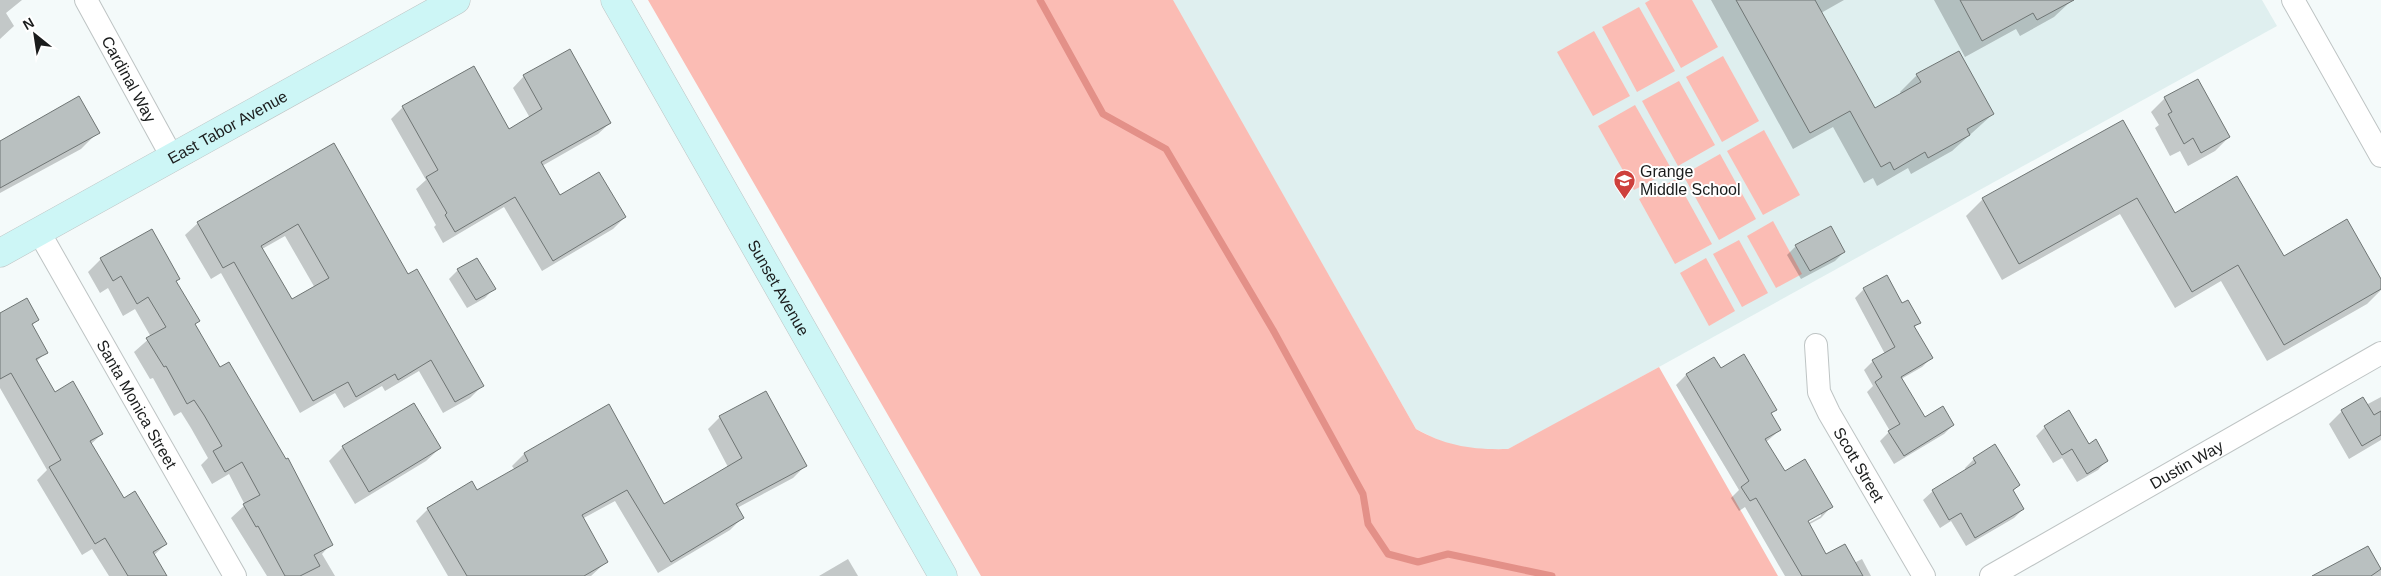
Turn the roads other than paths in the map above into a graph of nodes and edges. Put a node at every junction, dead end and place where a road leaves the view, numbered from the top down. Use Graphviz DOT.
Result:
graph roads {
  1 [pos="86,0"];
  2 [pos="456,0"];
  3 [pos="614,0"];
  4 [pos="2300,2"];
  5 [pos="2381,156"];
  6 [pos="172,157"];
  7 [pos="39,232"];
  8 [pos="0,254"];
  9 [pos="1816,345"];
  10 [pos="2381,353"];
  11 [pos="236,576"];
  12 [pos="943,576"];
  13 [pos="1924,576"];
  14 [pos="1991,576"];
  1 -- 6 [label="street, Cardinal Way"];
  2 -- 6 [label="main road, East Tabor Avenue"];
  3 -- 12 [label="main road, Sunset Avenue"];
  4 -- 5 [label="street"];
  6 -- 7 [label="main road, East Tabor Avenue"];
  7 -- 8 [label="main road, East Tabor Avenue"];
  7 -- 11 [label="street, Santa Monica Street"];
  9 -- 13 [label="street, Scott Street"];
  10 -- 14 [label="street, Dustin Way"];
}
